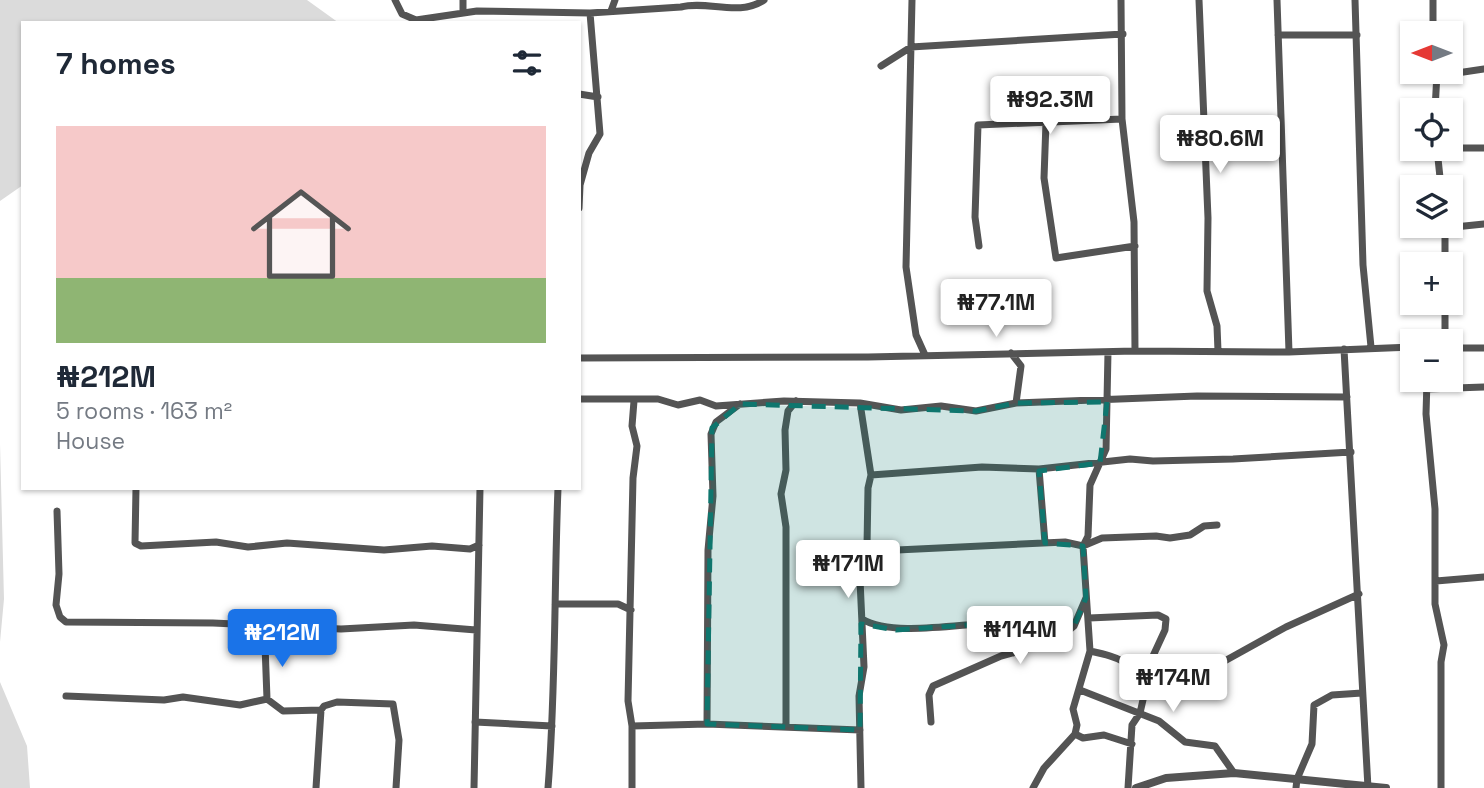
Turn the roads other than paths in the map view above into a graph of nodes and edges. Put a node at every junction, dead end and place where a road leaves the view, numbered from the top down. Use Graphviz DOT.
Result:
graph roads {
  1 [pos="395,0"];
  2 [pos="463,0"];
  3 [pos="538,0"];
  4 [pos="615,0"];
  5 [pos="764,0"];
  6 [pos="912,0"];
  7 [pos="1121,0"];
  8 [pos="1199,0"];
  9 [pos="1277,0"];
  10 [pos="1355,0"];
  11 [pos="1433,0"];
  12 [pos="692,1"];
  13 [pos="537,11"];
  14 [pos="611,11"];
  15 [pos="463,12"];
  16 [pos="590,13"];
  17 [pos="1433,21"];
  18 [pos="1123,34"];
  19 [pos="1278,35"];
  20 [pos="1357,35"];
  21 [pos="911,47"];
  22 [pos="881,66"];
  23 [pos="1484,69"];
  24 [pos="1463,71"];
  25 [pos="581,94"];
  26 [pos="598,97"];
  27 [pos="1122,119"];
  28 [pos="1046,122"];
  29 [pos="1463,148"];
  30 [pos="1484,148"];
  31 [pos="581,181"];
  32 [pos="1484,224"];
  33 [pos="1463,226"];
  34 [pos="979,246"];
  35 [pos="1135,246"];
  36 [pos="1371,347"];
  37 [pos="1400,347"];
  38 [pos="1463,348"];
  39 [pos="1484,348"];
  40 [pos="1344,349"];
  41 [pos="1135,351"];
  42 [pos="1219,351"];
  43 [pos="1012,352"];
  44 [pos="1108,352"];
  45 [pos="1289,352"];
  46 [pos="925,355"];
  47 [pos="581,358"];
  48 [pos="1484,387"];
  49 [pos="1463,388"];
  50 [pos="1426,392"];
  51 [pos="1347,397"];
  52 [pos="581,399"];
  53 [pos="634,401"];
  54 [pos="784,401"];
  55 [pos="796,401"];
  56 [pos="860,402"];
  57 [pos="1107,402"];
  58 [pos="1016,403"];
  59 [pos="740,404"];
  60 [pos="869,404"];
  61 [pos="788,411"];
  62 [pos="863,413"];
  63 [pos="1351,452"];
  64 [pos="1100,463"];
  65 [pos="1039,469"];
  66 [pos="871,475"];
  67 [pos="136,490"];
  68 [pos="480,490"];
  69 [pos="558,490"];
  70 [pos="57,512"];
  71 [pos="1217,525"];
  72 [pos="1045,543"];
  73 [pos="479,545"];
  74 [pos="1083,546"];
  75 [pos="867,547"];
  76 [pos="470,549"];
  77 [pos="478,556"];
  78 [pos="1484,577"];
  79 [pos="1436,581"];
  80 [pos="1359,594"];
  81 [pos="1086,598"];
  82 [pos="555,604"];
  83 [pos="631,610"];
  84 [pos="1089,618"];
  85 [pos="862,619"];
  86 [pos="872,625"];
  87 [pos="272,628"];
  88 [pos="476,631"];
  89 [pos="861,632"];
  90 [pos="1090,651"];
  91 [pos="1013,653"];
  92 [pos="1149,680"];
  93 [pos="1080,690"];
  94 [pos="1145,690"];
  95 [pos="1362,693"];
  96 [pos="66,696"];
  97 [pos="267,699"];
  98 [pos="321,710"];
  99 [pos="1140,713"];
  100 [pos="475,722"];
  101 [pos="931,722"];
  102 [pos="707,724"];
  103 [pos="552,726"];
  104 [pos="632,726"];
  105 [pos="786,727"];
  106 [pos="860,730"];
  107 [pos="1075,734"];
  108 [pos="1132,744"];
  109 [pos="1234,774"];
  110 [pos="1296,783"];
  111 [pos="316,788"];
  112 [pos="396,788"];
  113 [pos="474,788"];
  114 [pos="548,788"];
  115 [pos="632,788"];
  116 [pos="860,788"];
  117 [pos="1032,788"];
  118 [pos="1128,788"];
  119 [pos="1136,788"];
  120 [pos="1368,788"];
  121 [pos="1386,788"];
  122 [pos="1441,788"];
  1 -- 15 [label="street"];
  2 -- 15 [label="street"];
  3 -- 13 [label="street"];
  4 -- 14 [label="street"];
  5 -- 12 [label="street"];
  6 -- 21 [label="street"];
  7 -- 18 [label="street"];
  8 -- 42 [label="street"];
  9 -- 19 [label="street"];
  10 -- 20 [label="street"];
  11 -- 17 [label="street"];
  12 -- 14 [label="street"];
  13 -- 15 [label="street"];
  13 -- 16 [label="street"];
  14 -- 16 [label="street"];
  16 -- 26 [label="street"];
  18 -- 21 [label="street"];
  18 -- 27 [label="street"];
  19 -- 20 [label="street"];
  19 -- 45 [label="street"];
  20 -- 36 [label="street"];
  21 -- 22 [label="street"];
  21 -- 46 [label="street"];
  23 -- 24 [label="street"];
  25 -- 26 [label="street"];
  26 -- 31 [label="street"];
  27 -- 28 [label="street"];
  27 -- 35 [label="street"];
  28 -- 34 [label="street"];
  28 -- 35 [label="street"];
  29 -- 30 [label="street"];
  32 -- 33 [label="street"];
  35 -- 41 [label="street"];
  36 -- 37 [label="street"];
  36 -- 40 [label="street"];
  38 -- 39 [label="street"];
  40 -- 45 [label="street"];
  40 -- 51 [label="street"];
  41 -- 42 [label="street"];
  41 -- 44 [label="street"];
  42 -- 45 [label="street"];
  43 -- 44 [label="street"];
  43 -- 46 [label="street"];
  43 -- 58 [label="street"];
  44 -- 57 [label="street"];
  46 -- 47 [label="street"];
  48 -- 49 [label="street"];
  50 -- 79 [label="street"];
  51 -- 57 [label="street"];
  51 -- 63 [label="street"];
  52 -- 53 [label="street"];
  53 -- 59 [label="street"];
  53 -- 83 [label="street"];
  54 -- 55 [label="street"];
  54 -- 59 [label="street"];
  54 -- 61 [label="street"];
  55 -- 56 [label="street"];
  55 -- 61 [label="street"];
  56 -- 60 [label="street"];
  56 -- 62 [label="street"];
  57 -- 58 [label="street"];
  57 -- 64 [label="street"];
  58 -- 60 [label="street"];
  59 -- 102 [label="street"];
  60 -- 62 [label="street"];
  61 -- 105 [label="street"];
  62 -- 66 [label="street"];
  63 -- 64 [label="street"];
  63 -- 80 [label="street"];
  64 -- 65 [label="street"];
  64 -- 74 [label="street"];
  65 -- 66 [label="street"];
  65 -- 72 [label="street"];
  66 -- 75 [label="street"];
  67 -- 76 [label="street"];
  68 -- 73 [label="street"];
  69 -- 82 [label="street"];
  70 -- 87 [label="street"];
  71 -- 74 [label="street"];
  72 -- 74 [label="street"];
  72 -- 75 [label="street"];
  73 -- 76 [label="street"];
  73 -- 77 [label="street"];
  74 -- 81 [label="street"];
  75 -- 85 [label="street"];
  76 -- 77 [label="street"];
  77 -- 88 [label="street"];
  78 -- 79 [label="street"];
  79 -- 122 [label="street"];
  80 -- 92 [label="street"];
  80 -- 95 [label="street"];
  81 -- 84 [label="street"];
  81 -- 91 [label="street"];
  82 -- 83 [label="street"];
  82 -- 103 [label="street"];
  83 -- 104 [label="street"];
  84 -- 90 [label="street"];
  84 -- 92 [label="street"];
  85 -- 86 [label="street"];
  85 -- 89 [label="street"];
  86 -- 89 [label="street"];
  86 -- 91 [label="street"];
  87 -- 88 [label="street"];
  87 -- 97 [label="street"];
  88 -- 100 [label="street"];
  89 -- 106 [label="street"];
  90 -- 93 [label="street"];
  90 -- 94 [label="street"];
  91 -- 101 [label="street"];
  92 -- 94 [label="street"];
  93 -- 99 [label="street"];
  93 -- 107 [label="street"];
  94 -- 99 [label="street"];
  95 -- 110 [label="street"];
  95 -- 120 [label="street"];
  96 -- 97 [label="street"];
  97 -- 98 [label="street"];
  98 -- 111 [label="street"];
  98 -- 112 [label="street"];
  99 -- 108 [label="street"];
  99 -- 109 [label="street"];
  100 -- 103 [label="street"];
  100 -- 113 [label="street"];
  102 -- 104 [label="street"];
  102 -- 105 [label="street"];
  103 -- 114 [label="street"];
  104 -- 115 [label="street"];
  105 -- 106 [label="street"];
  106 -- 116 [label="street"];
  107 -- 108 [label="street"];
  107 -- 117 [label="street"];
  108 -- 118 [label="street"];
  109 -- 110 [label="street"];
  109 -- 119 [label="street"];
  110 -- 120 [label="street"];
  120 -- 121 [label="street"];
}
